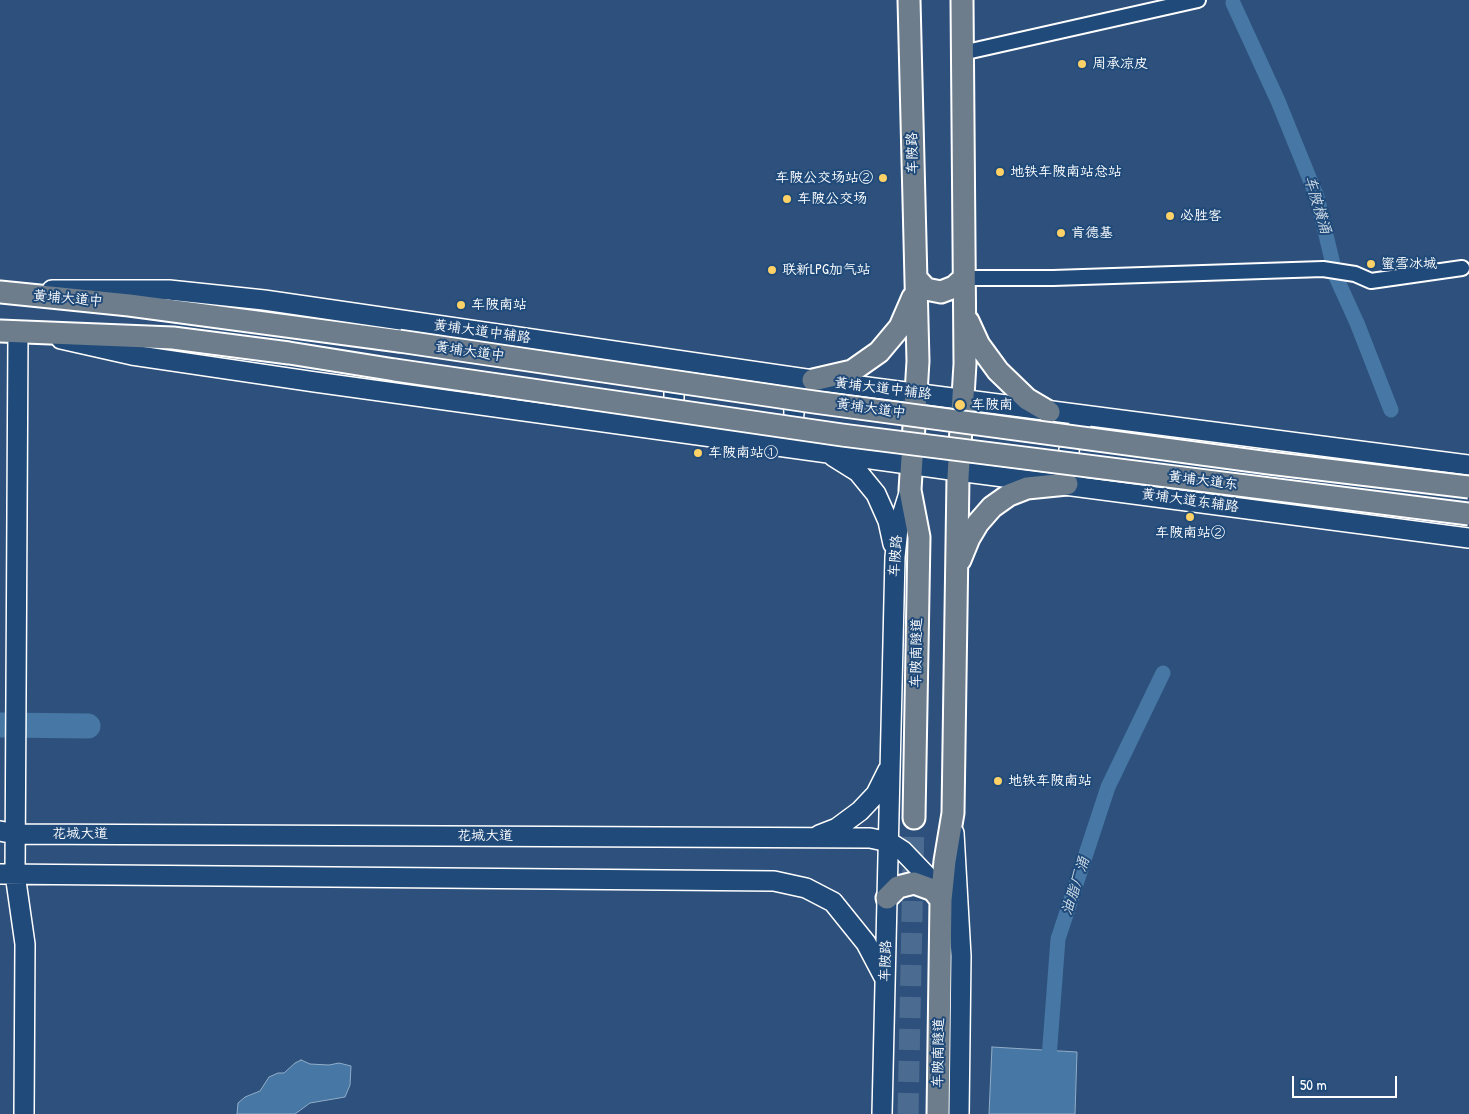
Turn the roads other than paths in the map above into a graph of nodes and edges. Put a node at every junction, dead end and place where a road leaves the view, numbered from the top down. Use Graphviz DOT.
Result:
graph roads {
  1 [pos="909,0"];
  2 [pos="962,0"];
  3 [pos="1198,0"];
  4 [pos="962,54"];
  5 [pos="1462,268"];
  6 [pos="964,278"];
  7 [pos="916,284"];
  8 [pos="0,292"];
  9 [pos="964,313"];
  10 [pos="19,332"];
  11 [pos="660,358"];
  12 [pos="780,376"];
  13 [pos="813,380"];
  14 [pos="917,394"];
  15 [pos="963,400"];
  16 [pos="1049,412"];
  17 [pos="1089,417"];
  18 [pos="939,418"];
  19 [pos="1170,426"];
  20 [pos="648,429"];
  21 [pos="771,446"];
  22 [pos="937,448"];
  23 [pos="826,453"];
  24 [pos="1469,464"];
  25 [pos="911,465"];
  26 [pos="958,471"];
  27 [pos="1075,486"];
  28 [pos="1469,487"];
  29 [pos="910,490"];
  30 [pos="1158,496"];
  31 [pos="1469,514"];
  32 [pos="1469,538"];
  33 [pos="895,558"];
  34 [pos="957,575"];
  35 [pos="890,765"];
  36 [pos="953,813"];
  37 [pos="914,818"];
  38 [pos="8,833"];
  39 [pos="812,837"];
  40 [pos="889,842"];
  41 [pos="7,874"];
  42 [pos="887,898"];
  43 [pos="942,900"];
  44 [pos="885,979"];
  45 [pos="24,1114"];
  46 [pos="882,1114"];
  47 [pos="938,1114"];
  48 [pos="959,1114"];
  1 -- 7 [label="main road, 车陂路"];
  2 -- 4 [label="main road"];
  3 -- 4 [label="street"];
  4 -- 6 [label="main road"];
  5 -- 6 [label="street"];
  6 -- 7 [label="main road"];
  6 -- 9 [label="main road"];
  7 -- 13 [label="main road"];
  7 -- 14 [label="main road, 车陂路"];
  8 -- 11 [label="main road, 黄埔大道中辅路"];
  8 -- 18 [label="main road, 黄埔大道中, bridge"];
  9 -- 15 [label="main road"];
  9 -- 16 [label="main road"];
  10 -- 20 [label="main road"];
  10 -- 22 [label="main road, 黄埔大道中, bridge"];
  10 -- 38 [label="main road"];
  11 -- 12 [label="main road, 黄埔大道中辅路"];
  11 -- 20 [label="main road"];
  12 -- 13 [label="main road, 黄埔大道中辅路"];
  12 -- 21 [label="main road"];
  13 -- 14 [label="main road, 黄埔大道中辅路"];
  14 -- 15 [label="main road, 黄埔大道中辅路"];
  14 -- 25 [label="main road, 车陂路"];
  15 -- 16 [label="main road"];
  15 -- 26 [label="main road"];
  16 -- 17 [label="main road"];
  17 -- 19 [label="main road"];
  17 -- 27 [label="main road"];
  18 -- 28 [label="main road, 黄埔大道东, bridge"];
  19 -- 24 [label="main road"];
  19 -- 30 [label="main road"];
  20 -- 21 [label="main road"];
  21 -- 23 [label="main road"];
  22 -- 31 [label="main road, 黄埔大道东, bridge"];
  23 -- 25 [label="main road"];
  23 -- 33 [label="main road"];
  25 -- 26 [label="main road, 黄埔大道东辅路"];
  25 -- 29 [label="main road, 车陂路"];
  26 -- 27 [label="main road, 黄埔大道东辅路"];
  26 -- 34 [label="main road"];
  27 -- 30 [label="main road, 黄埔大道东辅路"];
  27 -- 34 [label="main road"];
  29 -- 33 [label="main road, 车陂路"];
  29 -- 37 [label="main road, 车陂南隧道"];
  30 -- 32 [label="main road, 黄埔大道东辅路"];
  33 -- 35 [label="main road, 车陂路"];
  34 -- 36 [label="main road"];
  35 -- 39 [label="main road"];
  35 -- 40 [label="main road, 车陂路"];
  36 -- 43 [label="main road, 车陂南隧道"];
  36 -- 48 [label="main road"];
  38 -- 39 [label="main road, 花城大道"];
  38 -- 41 [label="main road"];
  39 -- 40 [label="main road, 花城大道"];
  40 -- 42 [label="main road, 车陂路"];
  40 -- 43 [label="main road, 花城大道"];
  41 -- 44 [label="main road"];
  41 -- 45 [label="main road"];
  42 -- 43 [label="main road"];
  42 -- 44 [label="main road, 车陂路"];
  43 -- 47 [label="main road, 车陂南隧道"];
  44 -- 46 [label="main road, 车陂路"];
}
